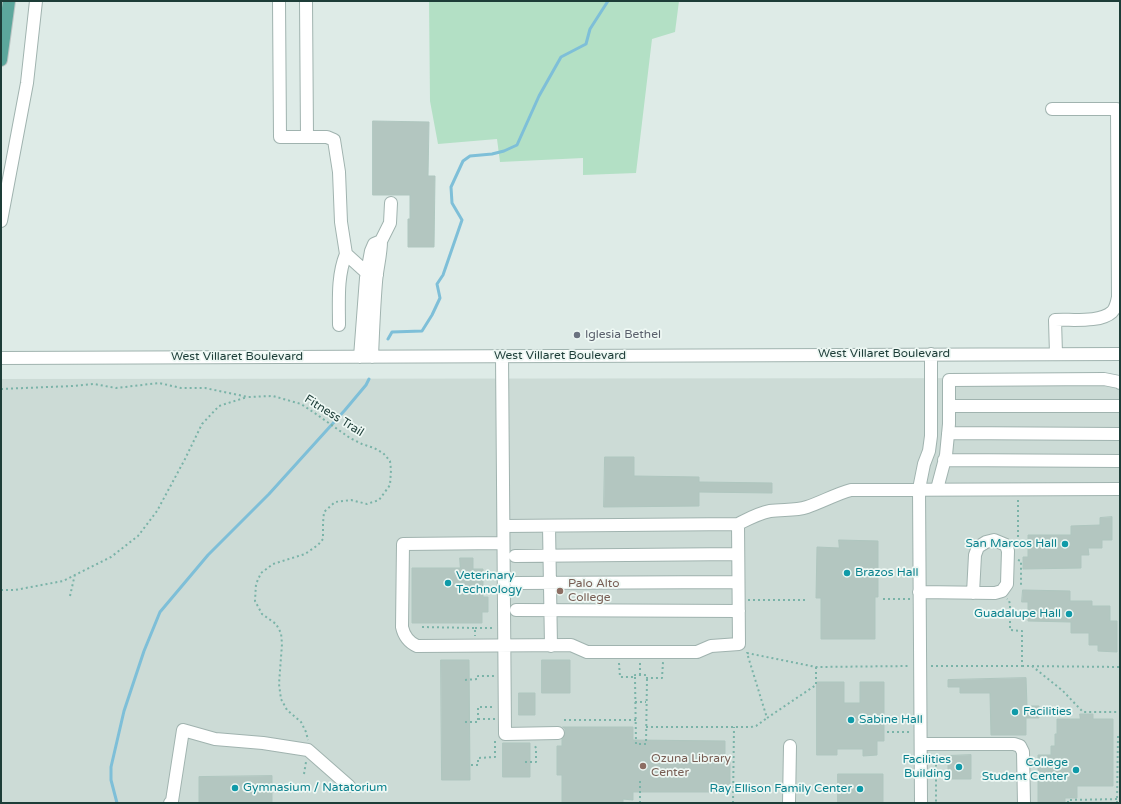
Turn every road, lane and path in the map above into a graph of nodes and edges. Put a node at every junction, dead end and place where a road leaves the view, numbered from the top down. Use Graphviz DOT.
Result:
graph roads {
  1 [pos="10,1"];
  2 [pos="36,1"];
  3 [pos="279,1"];
  4 [pos="306,1"];
  5 [pos="1,60"];
  6 [pos="1052,109"];
  7 [pos="307,137"];
  8 [pos="391,203"];
  9 [pos="1,221"];
  10 [pos="346,254"];
  11 [pos="372,274"];
  12 [pos="340,325"];
  13 [pos="931,354"];
  14 [pos="1056,354"];
  15 [pos="1120,354"];
  16 [pos="502,356"];
  17 [pos="366,357"];
  18 [pos="1,358"];
  19 [pos="1120,383"];
  20 [pos="1,389"];
  21 [pos="248,396"];
  22 [pos="949,406"];
  23 [pos="1120,406"];
  24 [pos="948,433"];
  25 [pos="1120,434"];
  26 [pos="944,460"];
  27 [pos="1120,461"];
  28 [pos="1018,489"];
  29 [pos="1120,489"];
  30 [pos="919,490"];
  31 [pos="937,490"];
  32 [pos="738,524"];
  33 [pos="504,526"];
  34 [pos="549,526"];
  35 [pos="503,543"];
  36 [pos="1018,546"];
  37 [pos="738,554"];
  38 [pos="1018,554"];
  39 [pos="515,556"];
  40 [pos="550,556"];
  41 [pos="75,574"];
  42 [pos="738,582"];
  43 [pos="516,583"];
  44 [pos="550,583"];
  45 [pos="1021,585"];
  46 [pos="1,590"];
  47 [pos="973,593"];
  48 [pos="915,595"];
  49 [pos="70,596"];
  50 [pos="1004,598"];
  51 [pos="883,599"];
  52 [pos="747,600"];
  53 [pos="806,600"];
  54 [pos="516,610"];
  55 [pos="550,610"];
  56 [pos="738,611"];
  57 [pos="422,627"];
  58 [pos="475,628"];
  59 [pos="494,628"];
  60 [pos="480,636"];
  61 [pos="504,646"];
  62 [pos="551,646"];
  63 [pos="663,661"];
  64 [pos="620,662"];
  65 [pos="640,662"];
  66 [pos="816,666"];
  67 [pos="920,666"];
  68 [pos="1022,666"];
  69 [pos="1032,666"];
  70 [pos="1120,667"];
  71 [pos="640,675"];
  72 [pos="504,676"];
  73 [pos="634,677"];
  74 [pos="647,678"];
  75 [pos="465,680"];
  76 [pos="635,702"];
  77 [pos="646,702"];
  78 [pos="500,707"];
  79 [pos="1120,712"];
  80 [pos="767,718"];
  81 [pos="478,719"];
  82 [pos="564,720"];
  83 [pos="636,720"];
  84 [pos="465,722"];
  85 [pos="646,727"];
  86 [pos="734,727"];
  87 [pos="887,732"];
  88 [pos="912,732"];
  89 [pos="558,733"];
  90 [pos="495,734"];
  91 [pos="1120,735"];
  92 [pos="531,741"];
  93 [pos="925,744"];
  94 [pos="790,746"];
  95 [pos="1119,746"];
  96 [pos="308,750"];
  97 [pos="1119,759"];
  98 [pos="525,762"];
  99 [pos="471,765"];
  100 [pos="1119,772"];
  101 [pos="304,774"];
  102 [pos="640,778"];
  103 [pos="1119,785"];
  104 [pos="349,786"];
  105 [pos="1118,799"];
  106 [pos="1103,800"];
  107 [pos="1090,801"];
  108 [pos="172,802"];
  109 [pos="1077,802"];
  110 [pos="640,803"];
  111 [pos="733,803"];
  112 [pos="789,803"];
  113 [pos="922,803"];
  114 [pos="936,803"];
  115 [pos="1024,803"];
  116 [pos="1068,803"];
  117 [pos="1103,803"];
  118 [pos="1117,803"];
  1 -- 5 [label="main road"];
  2 -- 9 [label="street"];
  3 -- 7 [label="street"];
  4 -- 7 [label="street"];
  6 -- 14 [label="street"];
  7 -- 10 [label="street"];
  8 -- 11 [label="street"];
  10 -- 11 [label="street"];
  10 -- 12 [label="street"];
  11 -- 17 [label="street"];
  13 -- 14 [label="street, West Villaret Boulevard"];
  13 -- 16 [label="street, West Villaret Boulevard"];
  13 -- 30 [label="street"];
  14 -- 15 [label="street, West Villaret Boulevard"];
  16 -- 17 [label="street, West Villaret Boulevard"];
  16 -- 33 [label="street"];
  17 -- 18 [label="street, West Villaret Boulevard"];
  19 -- 22 [label="street"];
  20 -- 21 [label="path, Fitness Trail"];
  21 -- 41 [label="path, Fitness Trail"];
  21 -- 96 [label="path, Fitness Trail"];
  22 -- 23 [label="street"];
  22 -- 24 [label="street"];
  24 -- 25 [label="street"];
  24 -- 26 [label="street"];
  26 -- 27 [label="street"];
  26 -- 31 [label="street"];
  28 -- 29 [label="street"];
  28 -- 31 [label="street"];
  28 -- 36 [label="path"];
  30 -- 31 [label="street"];
  30 -- 32 [label="street"];
  30 -- 48 [label="street"];
  32 -- 34 [label="street"];
  32 -- 37 [label="street"];
  33 -- 34 [label="street"];
  33 -- 35 [label="street"];
  34 -- 40 [label="street"];
  35 -- 61 [label="street"];
  35 -- 61 [label="street"];
  37 -- 40 [label="street"];
  37 -- 42 [label="street"];
  38 -- 45 [label="path"];
  39 -- 40 [label="street"];
  40 -- 44 [label="street"];
  41 -- 46 [label="path, Fitness Trail"];
  41 -- 49 [label="path"];
  42 -- 44 [label="street"];
  42 -- 56 [label="street"];
  43 -- 44 [label="street"];
  44 -- 55 [label="street"];
  47 -- 47 [label="street"];
  47 -- 48 [label="street"];
  48 -- 51 [label="path"];
  48 -- 67 [label="street"];
  50 -- 68 [label="path"];
  52 -- 53 [label="path"];
  54 -- 55 [label="street"];
  55 -- 56 [label="street"];
  55 -- 62 [label="street"];
  56 -- 62 [label="street"];
  57 -- 58 [label="path"];
  58 -- 59 [label="path"];
  58 -- 60 [label="path"];
  61 -- 62 [label="street"];
  61 -- 72 [label="street"];
  63 -- 74 [label="path"];
  64 -- 73 [label="path"];
  65 -- 71 [label="path"];
  66 -- 67 [label="path"];
  66 -- 80 [label="path"];
  66 -- 80 [label="path"];
  67 -- 68 [label="path"];
  67 -- 93 [label="street"];
  68 -- 69 [label="path"];
  69 -- 70 [label="path"];
  69 -- 79 [label="path"];
  71 -- 73 [label="path"];
  71 -- 74 [label="path"];
  72 -- 75 [label="path"];
  72 -- 78 [label="street"];
  73 -- 76 [label="path"];
  74 -- 77 [label="path"];
  76 -- 77 [label="path"];
  76 -- 83 [label="path"];
  77 -- 85 [label="path"];
  78 -- 81 [label="path"];
  78 -- 81 [label="path"];
  78 -- 89 [label="street"];
  80 -- 86 [label="path"];
  81 -- 84 [label="path"];
  82 -- 83 [label="path"];
  83 -- 85 [label="path"];
  85 -- 86 [label="path"];
  86 -- 111 [label="path"];
  87 -- 88 [label="path"];
  90 -- 99 [label="path"];
  91 -- 95 [label="path"];
  92 -- 98 [label="path"];
  93 -- 113 [label="street"];
  93 -- 114 [label="path"];
  93 -- 115 [label="street"];
  94 -- 112 [label="street"];
  95 -- 97 [label="path"];
  96 -- 101 [label="path, Fitness Trail"];
  96 -- 104 [label="street"];
  96 -- 108 [label="street"];
  97 -- 100 [label="path"];
  100 -- 103 [label="path"];
  102 -- 110 [label="path"];
  103 -- 105 [label="path"];
  105 -- 106 [label="path"];
  105 -- 118 [label="path"];
  106 -- 107 [label="path"];
  106 -- 117 [label="path"];
  107 -- 109 [label="path"];
  109 -- 116 [label="path"];
}
